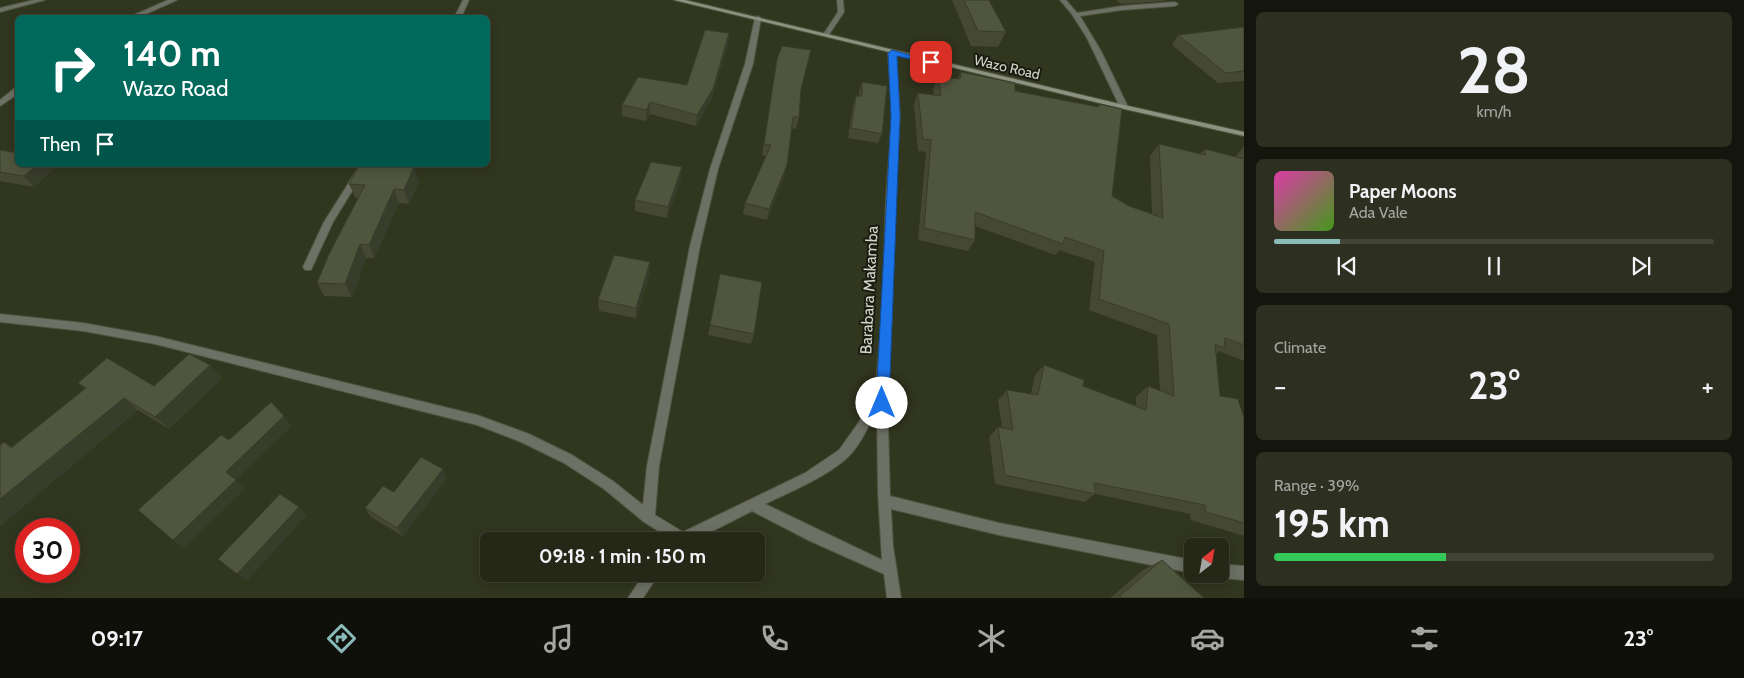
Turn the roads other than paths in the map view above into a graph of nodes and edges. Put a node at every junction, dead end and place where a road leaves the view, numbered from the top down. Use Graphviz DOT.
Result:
graph roads {
  1 [pos="42,0"];
  2 [pos="174,0"];
  3 [pos="466,0"];
  4 [pos="677,0"];
  5 [pos="840,0"];
  6 [pos="1063,0"];
  7 [pos="1174,4"];
  8 [pos="0,10"];
  9 [pos="137,15"];
  10 [pos="458,15"];
  11 [pos="1076,15"];
  12 [pos="758,18"];
  13 [pos="826,35"];
  14 [pos="892,53"];
  15 [pos="15,92"];
  16 [pos="0,104"];
  17 [pos="1124,108"];
  18 [pos="1244,134"];
  19 [pos="363,167"];
  20 [pos="308,267"];
  21 [pos="0,318"];
  22 [pos="882,384"];
  23 [pos="885,501"];
  24 [pos="752,504"];
  25 [pos="648,518"];
  26 [pos="669,532"];
  27 [pos="697,532"];
  28 [pos="1184,566"];
  29 [pos="889,570"];
  30 [pos="1229,572"];
  31 [pos="1244,573"];
  32 [pos="647,582"];
  33 [pos="636,598"];
  34 [pos="894,598"];
  1 -- 8 [label="street"];
  2 -- 9 [label="street"];
  3 -- 10 [label="street"];
  4 -- 12 [label="main road, Wazo Road"];
  5 -- 13 [label="street"];
  6 -- 11 [label="street"];
  7 -- 11 [label="street"];
  11 -- 17 [label="street"];
  12 -- 13 [label="main road, Wazo Road"];
  12 -- 25 [label="street"];
  13 -- 14 [label="main road, Wazo Road"];
  14 -- 17 [label="main road, Wazo Road"];
  14 -- 22 [label="street, Barabara Makamba"];
  15 -- 16 [label="street"];
  17 -- 18 [label="main road, Wazo Road"];
  19 -- 20 [label="street"];
  21 -- 25 [label="street"];
  22 -- 23 [label="street"];
  22 -- 24 [label="street, Barabara Makamba"];
  23 -- 28 [label="street"];
  23 -- 29 [label="street"];
  24 -- 27 [label="street, Barabara Makamba"];
  24 -- 29 [label="street"];
  25 -- 26 [label="street"];
  29 -- 34 [label="street"];
  30 -- 31 [label="street"];
  32 -- 33 [label="street"];
}
